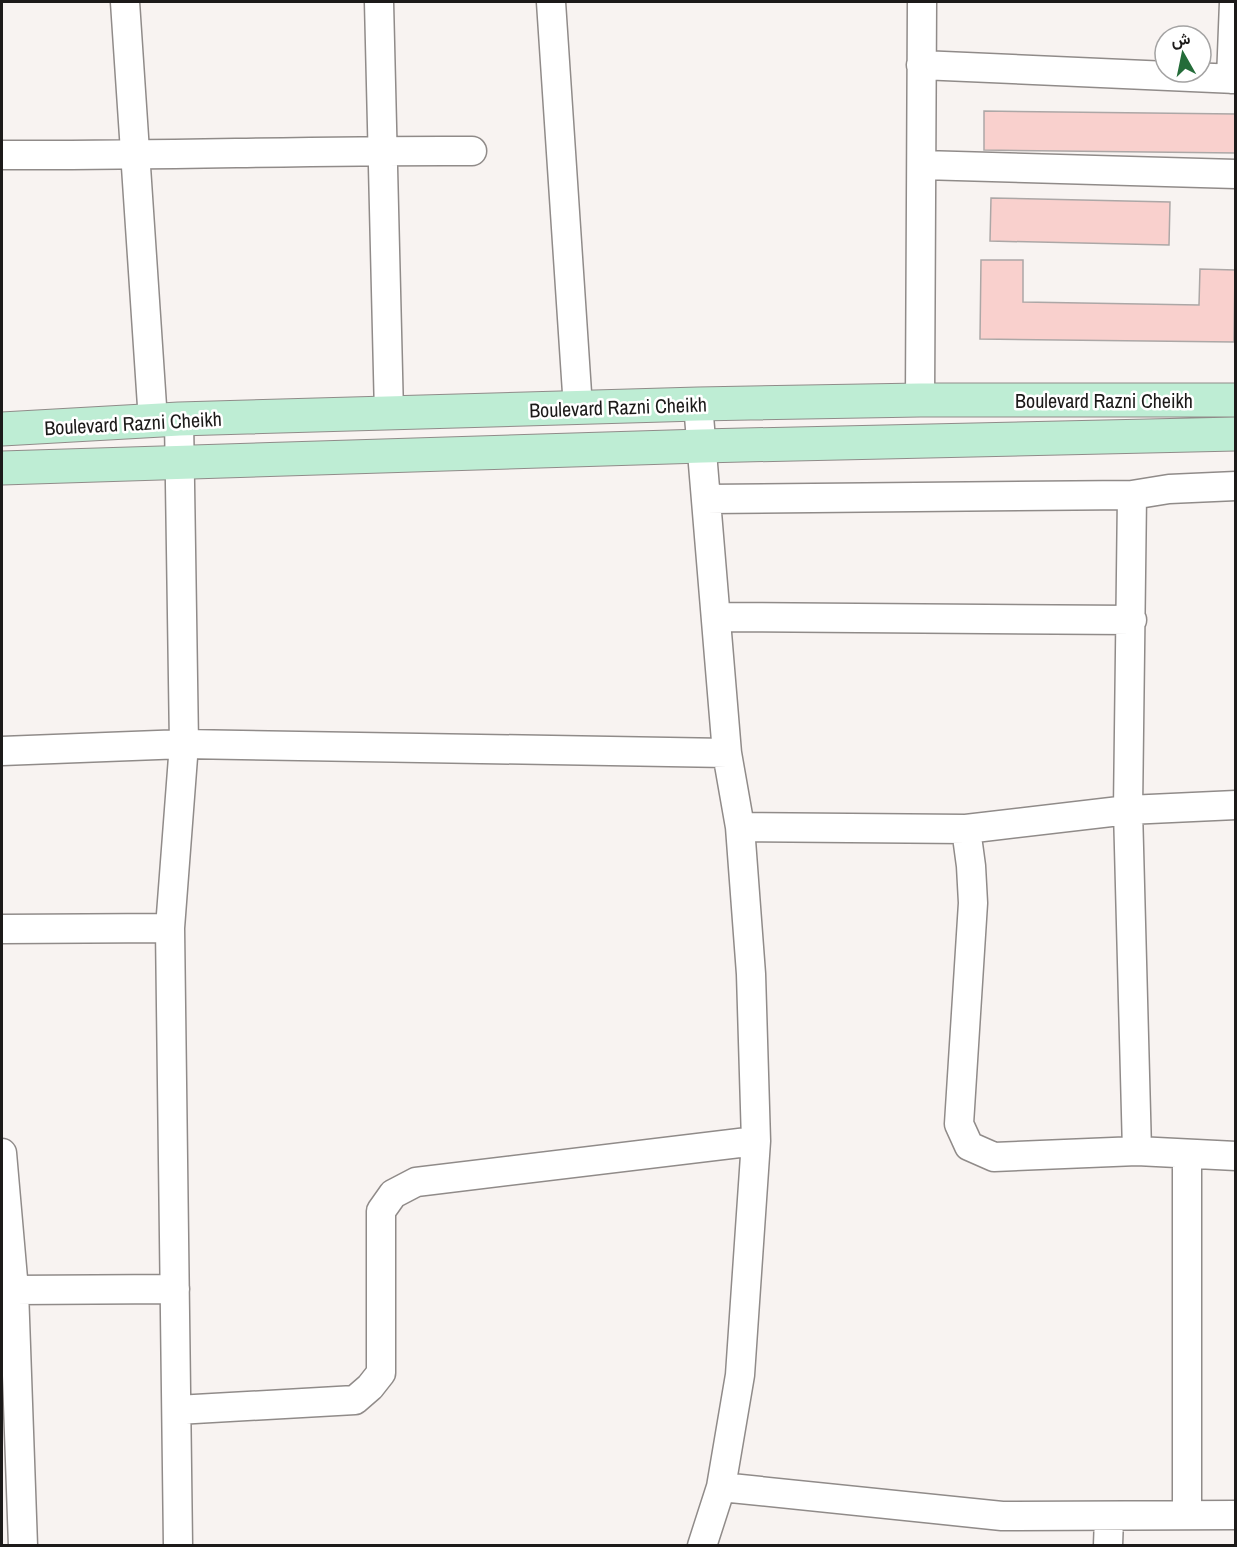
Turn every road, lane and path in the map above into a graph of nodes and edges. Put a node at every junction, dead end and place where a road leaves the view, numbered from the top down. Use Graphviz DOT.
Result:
graph roads {
  1 [pos="125,2"];
  2 [pos="379,2"];
  3 [pos="551,2"];
  4 [pos="922,2"];
  5 [pos="1234,2"];
  6 [pos="921,65"];
  7 [pos="1234,79"];
  8 [pos="384,151"];
  9 [pos="472,152"];
  10 [pos="2,155"];
  11 [pos="135,156"];
  12 [pos="922,165"];
  13 [pos="1236,174"];
  14 [pos="920,400"];
  15 [pos="1236,400"];
  16 [pos="698,404"];
  17 [pos="578,408"];
  18 [pos="389,414"];
  19 [pos="166,420"];
  20 [pos="2,429"];
  21 [pos="1236,434"];
  22 [pos="702,446"];
  23 [pos="180,464"];
  24 [pos="2,468"];
  25 [pos="1236,486"];
  26 [pos="1132,495"];
  27 [pos="706,500"];
  28 [pos="717,617"];
  29 [pos="1132,620"];
  30 [pos="184,744"];
  31 [pos="2,751"];
  32 [pos="727,753"];
  33 [pos="1236,805"];
  34 [pos="1128,810"];
  35 [pos="740,827"];
  36 [pos="966,829"];
  37 [pos="170,928"];
  38 [pos="2,929"];
  39 [pos="756,1141"];
  40 [pos="1137,1151"];
  41 [pos="2,1153"];
  42 [pos="1187,1154"];
  43 [pos="1236,1156"];
  44 [pos="175,1289"];
  45 [pos="14,1290"];
  46 [pos="177,1410"];
  47 [pos="722,1487"];
  48 [pos="1187,1514"];
  49 [pos="1236,1515"];
  50 [pos="1109,1517"];
  51 [pos="23,1545"];
  52 [pos="178,1545"];
  53 [pos="702,1545"];
  54 [pos="1108,1545"];
  1 -- 11 [label="street"];
  2 -- 8 [label="street"];
  3 -- 17 [label="street"];
  4 -- 6 [label="street"];
  5 -- 7 [label="street"];
  6 -- 7 [label="street"];
  6 -- 12 [label="street"];
  8 -- 9 [label="street"];
  8 -- 11 [label="street"];
  8 -- 18 [label="street"];
  10 -- 11 [label="street"];
  11 -- 19 [label="street"];
  12 -- 13 [label="street"];
  12 -- 14 [label="street"];
  14 -- 15 [label="main road, Boulevard Razni Cheikh"];
  14 -- 16 [label="main road, Boulevard Razni Cheikh"];
  16 -- 17 [label="main road, Boulevard Razni Cheikh"];
  16 -- 22 [label="street"];
  17 -- 18 [label="main road, Boulevard Razni Cheikh"];
  18 -- 19 [label="main road, Boulevard Razni Cheikh"];
  19 -- 20 [label="main road, Boulevard Razni Cheikh"];
  19 -- 23 [label="street"];
  21 -- 22 [label="main road, Boulevard Razni Cheikh"];
  22 -- 23 [label="main road, Boulevard Razni Cheikh"];
  22 -- 27 [label="street"];
  23 -- 24 [label="main road, Boulevard Razni Cheikh"];
  23 -- 30 [label="street"];
  25 -- 26 [label="street"];
  26 -- 27 [label="street"];
  26 -- 29 [label="street"];
  27 -- 28 [label="street"];
  28 -- 29 [label="street"];
  28 -- 32 [label="street"];
  29 -- 34 [label="street"];
  30 -- 31 [label="street"];
  30 -- 32 [label="street"];
  30 -- 37 [label="street"];
  32 -- 35 [label="street"];
  33 -- 34 [label="street"];
  34 -- 36 [label="street"];
  34 -- 40 [label="street"];
  35 -- 36 [label="street"];
  35 -- 39 [label="street"];
  36 -- 40 [label="street"];
  37 -- 38 [label="street"];
  37 -- 44 [label="street"];
  39 -- 46 [label="street"];
  39 -- 47 [label="street"];
  40 -- 42 [label="street"];
  41 -- 45 [label="street"];
  42 -- 43 [label="street"];
  42 -- 48 [label="street"];
  44 -- 45 [label="street"];
  44 -- 46 [label="street"];
  45 -- 51 [label="street"];
  46 -- 52 [label="street"];
  47 -- 50 [label="street"];
  47 -- 53 [label="street"];
  48 -- 49 [label="street"];
  48 -- 50 [label="street"];
  50 -- 54 [label="street"];
}
